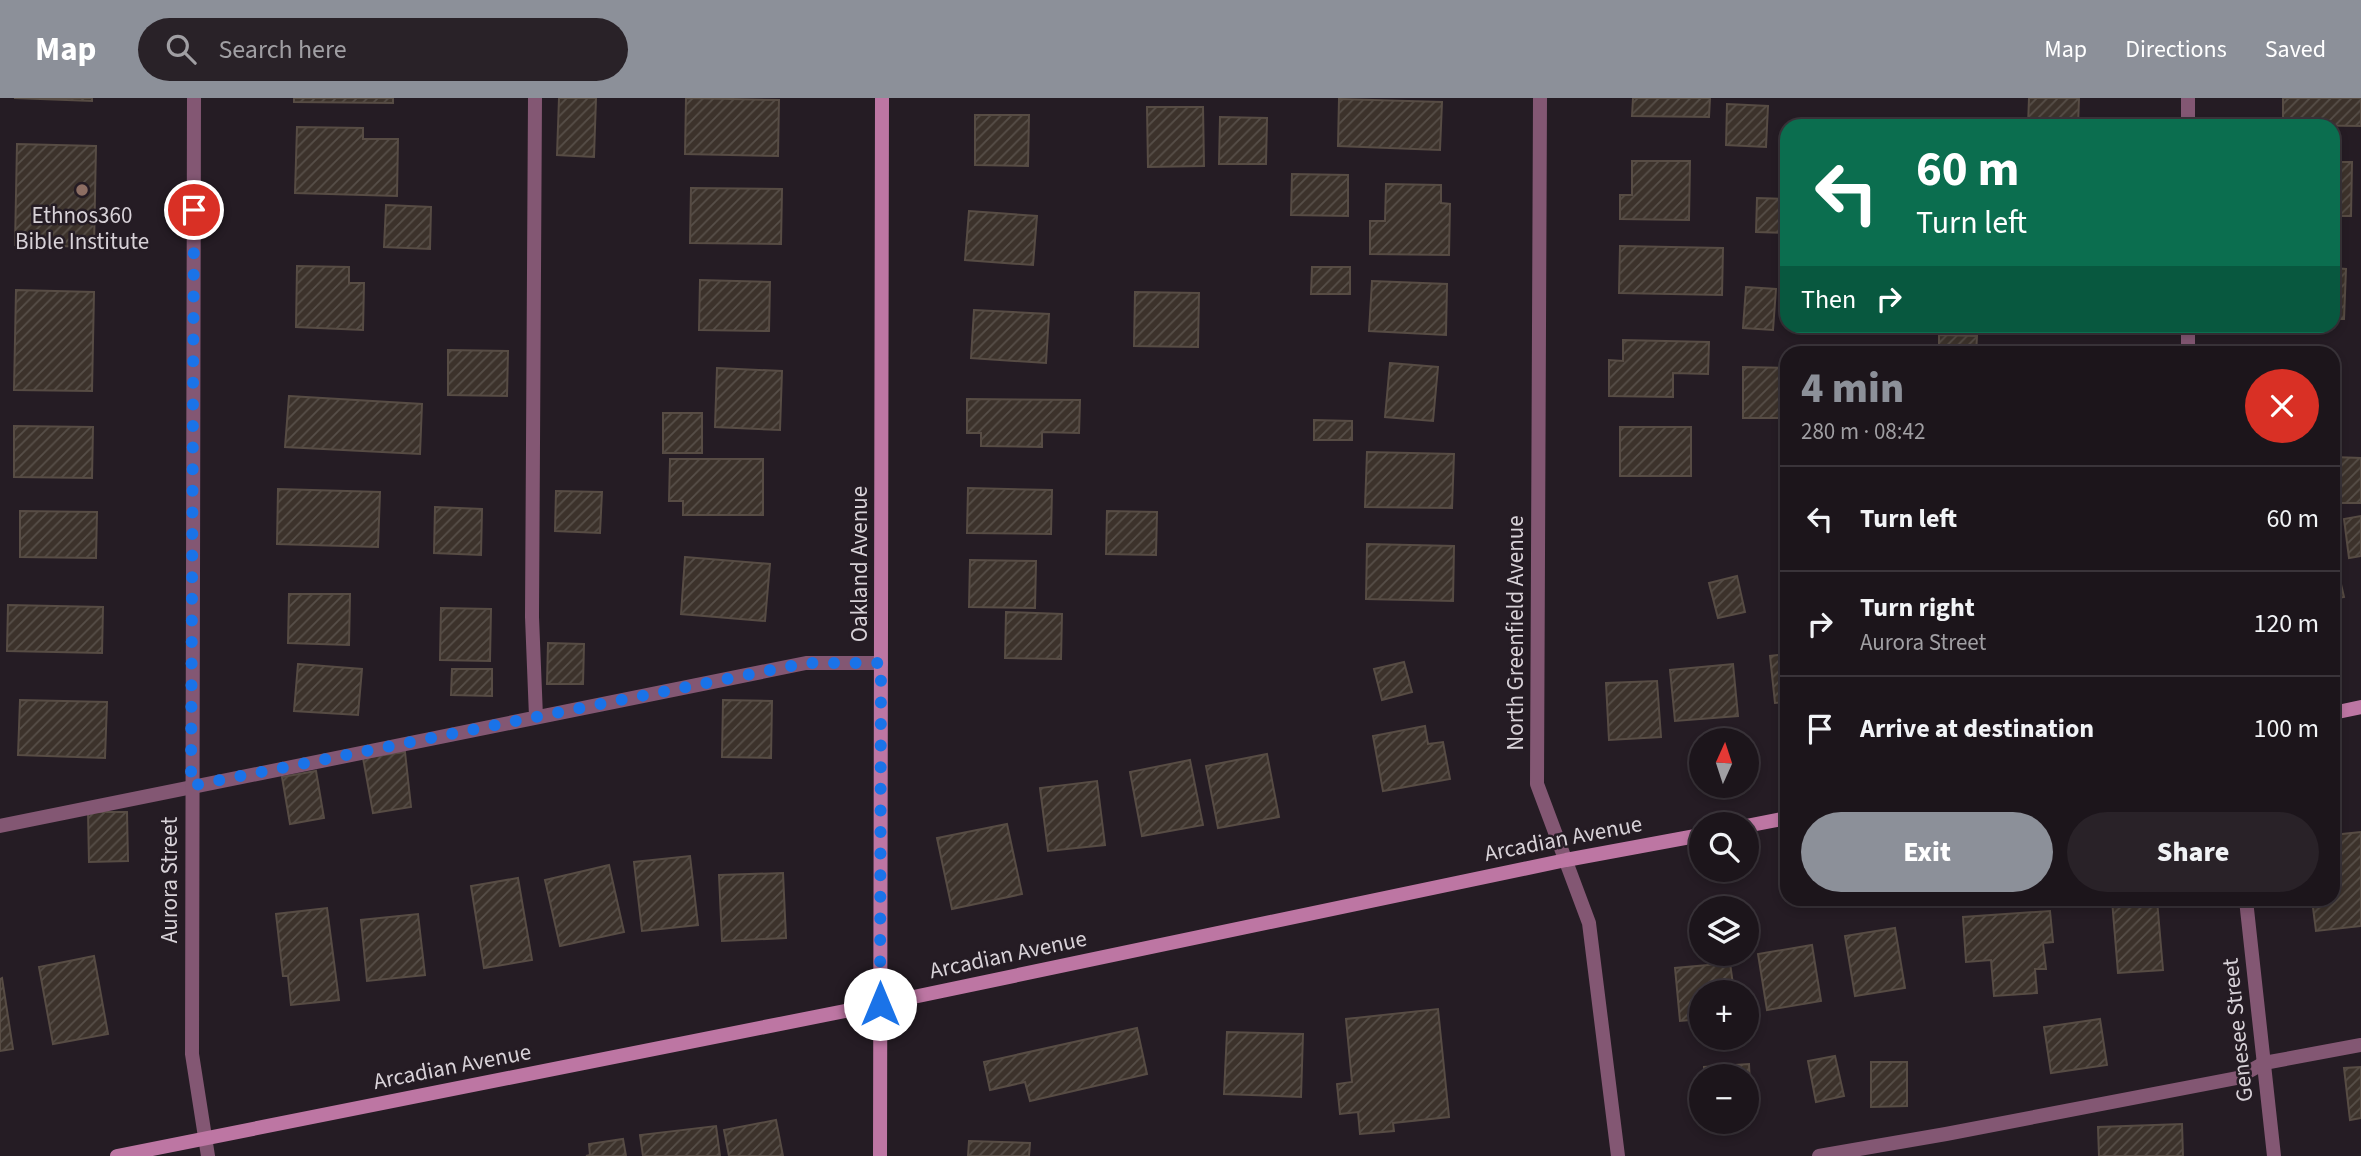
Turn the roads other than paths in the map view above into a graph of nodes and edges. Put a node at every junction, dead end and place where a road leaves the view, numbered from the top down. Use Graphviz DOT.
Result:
graph roads {
  1 [pos="194,98"];
  2 [pos="535,98"];
  3 [pos="882,98"];
  4 [pos="1539,98"];
  5 [pos="2188,98"];
  6 [pos="2188,119"];
  7 [pos="881,663"];
  8 [pos="2361,707"];
  9 [pos="2340,712"];
  10 [pos="536,717"];
  11 [pos="191,786"];
  12 [pos="1780,819"];
  13 [pos="1759,823"];
  14 [pos="0,826"];
  15 [pos="1689,837"];
  16 [pos="1566,860"];
  17 [pos="2247,906"];
  18 [pos="880,1004"];
  19 [pos="2361,1045"];
  20 [pos="2264,1063"];
  21 [pos="205,1138"];
  22 [pos="117,1156"];
  23 [pos="208,1156"];
  24 [pos="880,1156"];
  25 [pos="1618,1156"];
  26 [pos="1818,1156"];
  27 [pos="2274,1156"];
  1 -- 11 [label="street, Aurora Street"];
  2 -- 10 [label="street"];
  3 -- 7 [label="main road, Oakland Avenue"];
  4 -- 16 [label="street, North Greenfield Avenue"];
  5 -- 6 [label="street"];
  7 -- 10 [label="street"];
  7 -- 18 [label="main road, Oakland Avenue"];
  8 -- 9 [label="main road"];
  10 -- 11 [label="street"];
  11 -- 14 [label="street"];
  11 -- 21 [label="street, Aurora Street"];
  12 -- 13 [label="main road"];
  15 -- 16 [label="main road, Arcadian Avenue"];
  16 -- 18 [label="main road, Arcadian Avenue"];
  16 -- 25 [label="street, North Greenfield Avenue"];
  17 -- 20 [label="street, Genesee Street"];
  18 -- 21 [label="main road, Arcadian Avenue"];
  18 -- 24 [label="main road, Oakland Avenue"];
  19 -- 20 [label="street"];
  20 -- 26 [label="street"];
  20 -- 27 [label="street, Genesee Street"];
  21 -- 22 [label="main road, Arcadian Avenue"];
  21 -- 23 [label="street, Aurora Street"];
}
